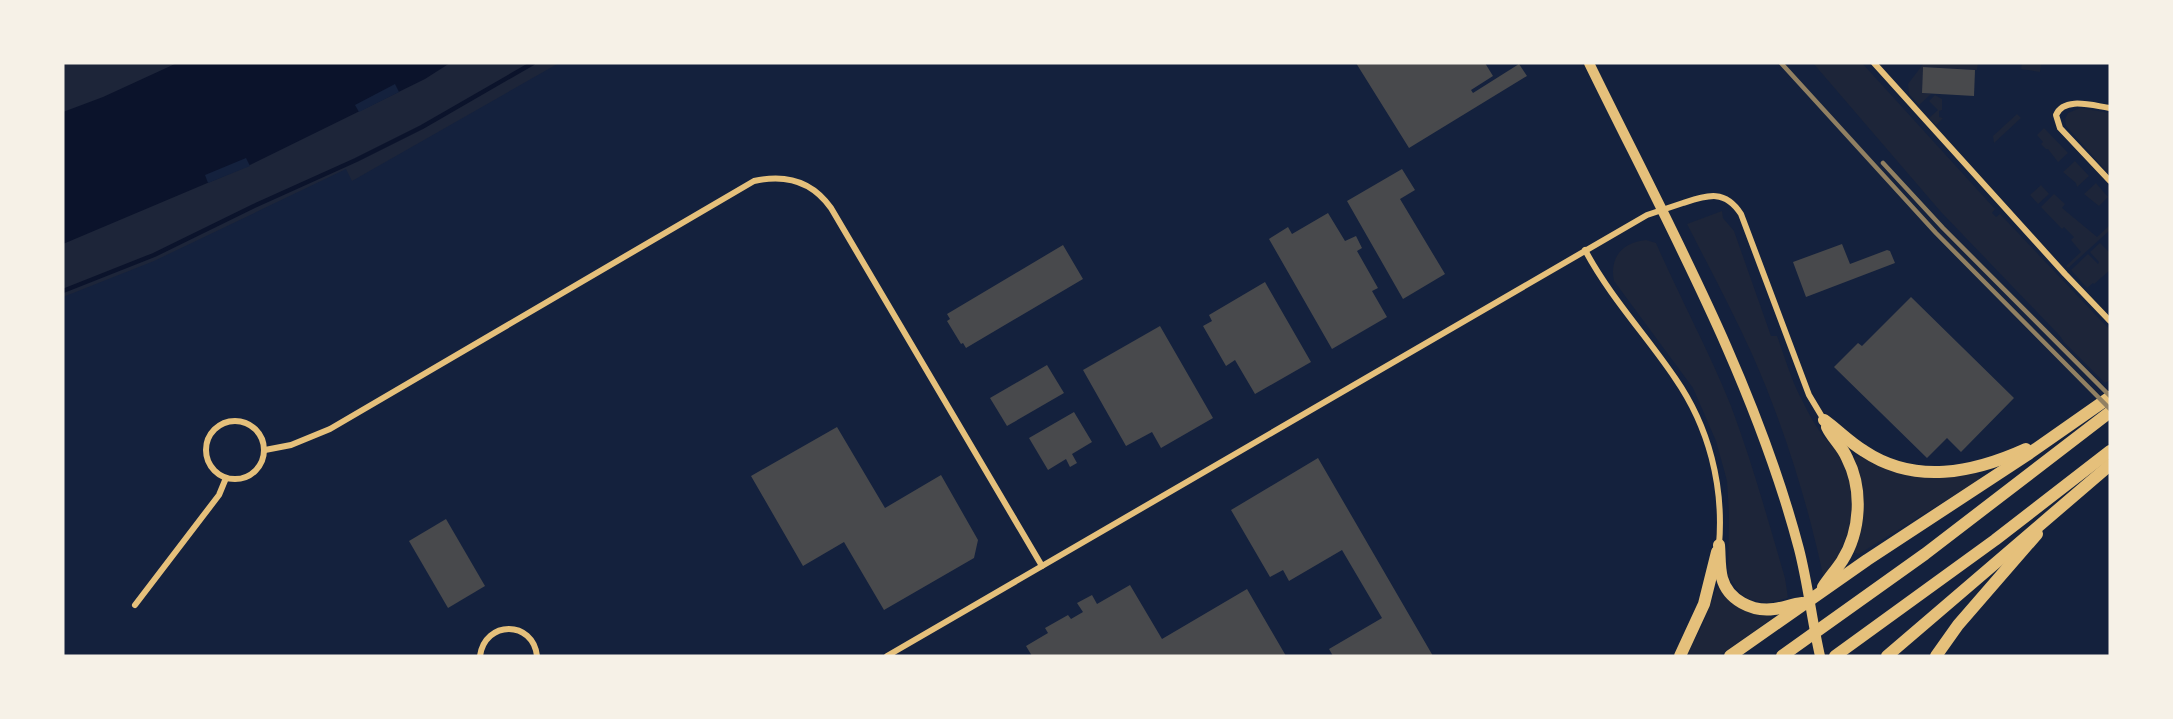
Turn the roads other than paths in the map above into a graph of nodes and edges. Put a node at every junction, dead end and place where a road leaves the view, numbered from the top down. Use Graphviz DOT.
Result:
graph roads {
  1 [pos="1588,63"];
  2 [pos="1874,63"];
  3 [pos="2110,108"];
  4 [pos="2110,180"];
  5 [pos="1661,210"];
  6 [pos="1585,250"];
  7 [pos="2110,321"];
  8 [pos="2110,397"];
  9 [pos="2110,412"];
  10 [pos="1824,420"];
  11 [pos="2058,434"];
  12 [pos="265,450"];
  13 [pos="2110,451"];
  14 [pos="2110,465"];
  15 [pos="226,478"];
  16 [pos="2052,513"];
  17 [pos="1719,545"];
  18 [pos="1042,566"];
  19 [pos="1819,594"];
  20 [pos="1806,603"];
  21 [pos="135,604"];
  22 [pos="480,656"];
  23 [pos="537,656"];
  24 [pos="887,656"];
  25 [pos="1680,656"];
  26 [pos="1730,656"];
  27 [pos="1782,656"];
  28 [pos="1820,656"];
  29 [pos="1835,656"];
  30 [pos="1887,656"];
  31 [pos="1936,656"];
  1 -- 5 [label="main road"];
  2 -- 7 [label="street"];
  3 -- 4 [label="street"];
  5 -- 6 [label="street"];
  5 -- 10 [label="street"];
  5 -- 28 [label="main road"];
  6 -- 17 [label="street"];
  6 -- 18 [label="street"];
  8 -- 11 [label="highway"];
  9 -- 27 [label="highway"];
  10 -- 11 [label="highway"];
  10 -- 19 [label="highway"];
  11 -- 19 [label="highway"];
  12 -- 15 [label="street"];
  12 -- 15 [label="street"];
  12 -- 18 [label="street"];
  13 -- 29 [label="highway"];
  14 -- 16 [label="highway"];
  15 -- 21 [label="street"];
  16 -- 30 [label="highway"];
  16 -- 31 [label="highway"];
  17 -- 20 [label="highway"];
  17 -- 25 [label="highway"];
  18 -- 24 [label="street"];
  19 -- 20 [label="highway"];
  20 -- 26 [label="highway"];
  22 -- 23 [label="street"];
}
